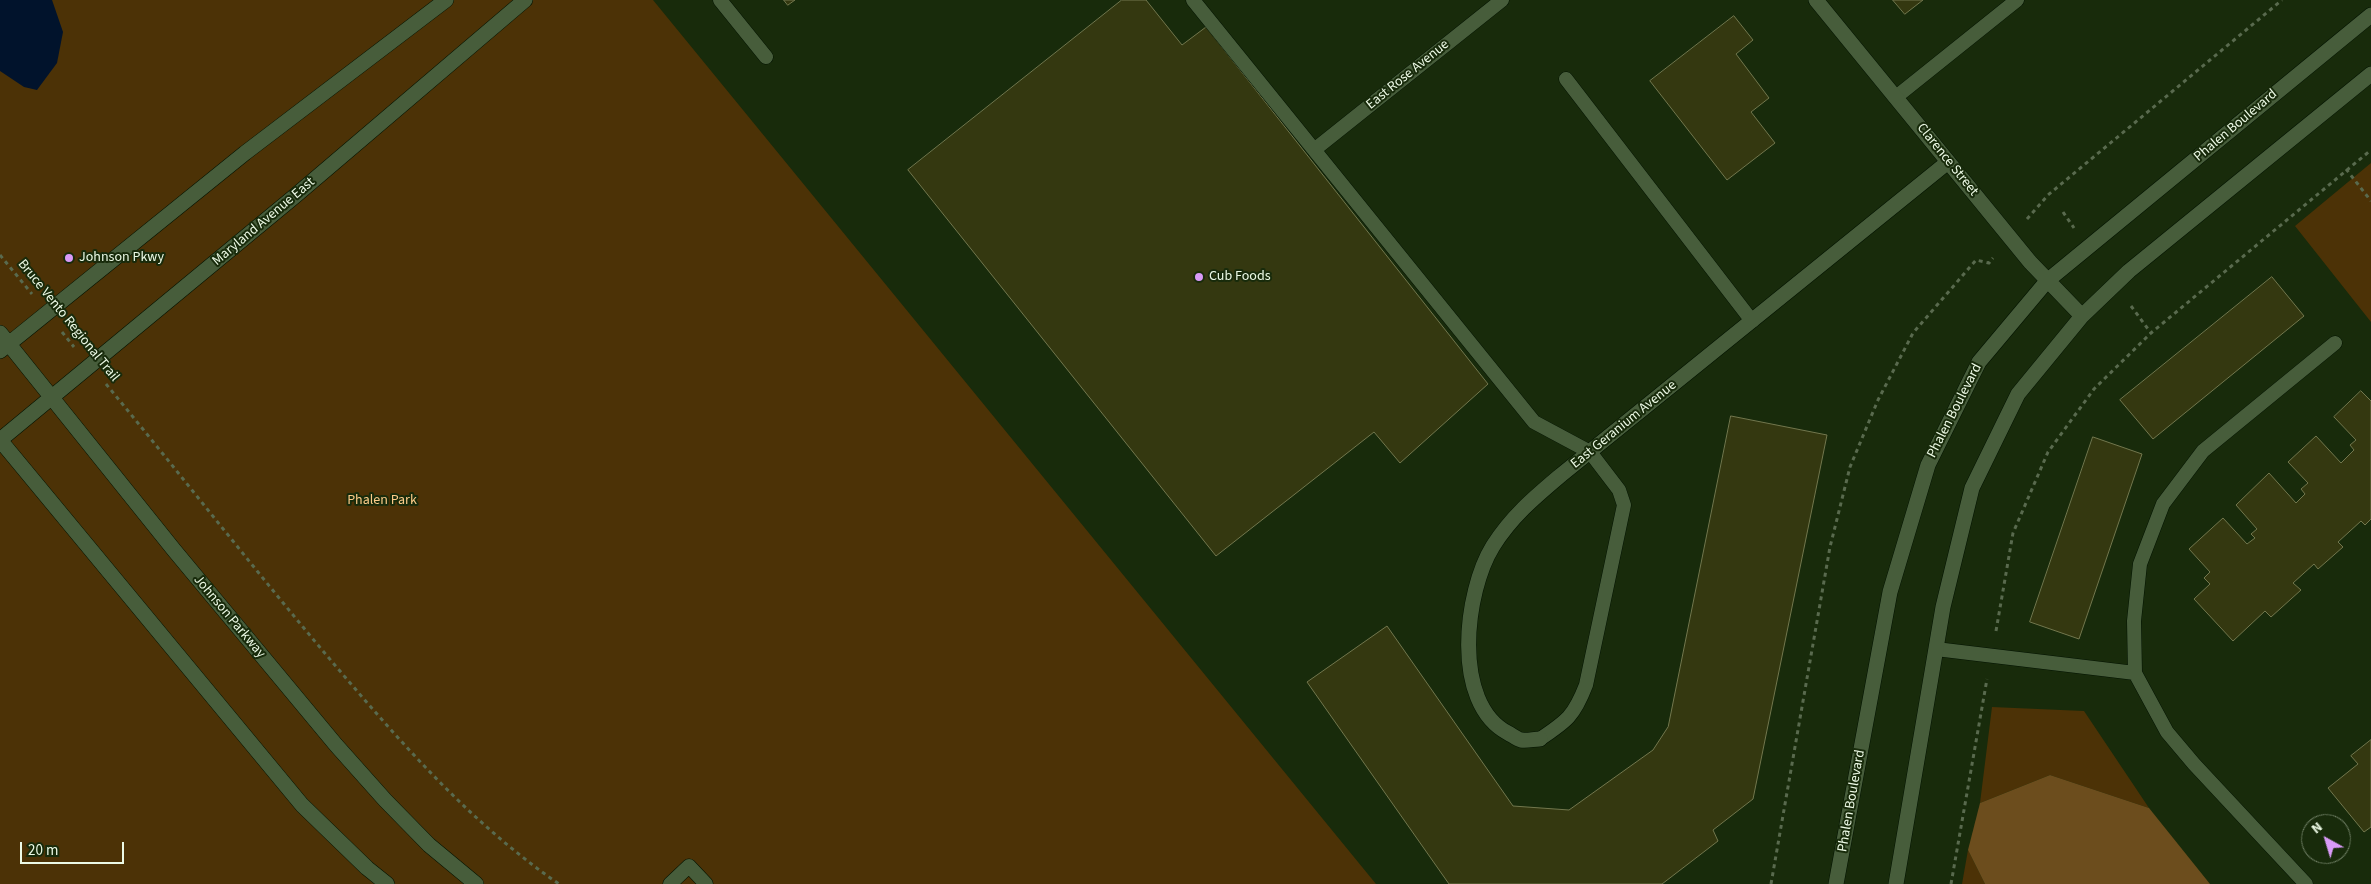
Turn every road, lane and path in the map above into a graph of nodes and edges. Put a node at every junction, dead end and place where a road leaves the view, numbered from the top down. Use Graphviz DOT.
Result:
graph roads {
  1 [pos="446,0"];
  2 [pos="525,0"];
  3 [pos="720,0"];
  4 [pos="1193,0"];
  5 [pos="1502,0"];
  6 [pos="1816,0"];
  7 [pos="2016,0"];
  8 [pos="2282,0"];
  9 [pos="2371,15"];
  10 [pos="766,57"];
  11 [pos="2371,74"];
  12 [pos="1566,80"];
  13 [pos="1896,97"];
  14 [pos="1314,150"];
  15 [pos="2371,150"];
  16 [pos="1948,162"];
  17 [pos="2346,169"];
  18 [pos="2371,201"];
  19 [pos="2041,204"];
  20 [pos="0,255"];
  21 [pos="1989,263"];
  22 [pos="2047,281"];
  23 [pos="46,313"];
  24 [pos="2136,314"];
  25 [pos="2082,316"];
  26 [pos="1752,321"];
  27 [pos="2151,333"];
  28 [pos="3,343"];
  29 [pos="2335,343"];
  30 [pos="91,366"];
  31 [pos="52,397"];
  32 [pos="0,440"];
  33 [pos="1590,452"];
  34 [pos="1936,649"];
  35 [pos="1992,656"];
  36 [pos="2135,673"];
  37 [pos="1540,739"];
  38 [pos="387,884"];
  39 [pos="476,884"];
  40 [pos="559,884"];
  41 [pos="670,884"];
  42 [pos="706,884"];
  43 [pos="1771,884"];
  44 [pos="1836,884"];
  45 [pos="1896,884"];
  46 [pos="1951,884"];
  47 [pos="2306,884"];
  1 -- 23 [label="main road"];
  2 -- 30 [label="main road, Maryland Avenue East"];
  3 -- 10 [label="lane"];
  4 -- 14 [label="lane"];
  5 -- 14 [label="lane, East Rose Avenue"];
  6 -- 13 [label="main road, Clarence Street"];
  7 -- 13 [label="lane"];
  8 -- 19 [label="path"];
  9 -- 22 [label="main road, Phalen Boulevard"];
  11 -- 25 [label="main road"];
  12 -- 26 [label="lane"];
  13 -- 16 [label="main road, Clarence Street"];
  14 -- 33 [label="lane"];
  15 -- 17 [label="path"];
  16 -- 22 [label="main road, Clarence Street"];
  16 -- 26 [label="main road, East Geranium Avenue"];
  17 -- 18 [label="path"];
  17 -- 27 [label="path"];
  20 -- 23 [label="path, Bruce Vento Regional Trail"];
  21 -- 43 [label="path"];
  22 -- 25 [label="main road, Clarence Street"];
  22 -- 44 [label="main road, Phalen Boulevard"];
  23 -- 28 [label="main road"];
  23 -- 30 [label="path, Bruce Vento Regional Trail"];
  24 -- 27 [label="path"];
  25 -- 34 [label="main road"];
  26 -- 33 [label="main road, East Geranium Avenue"];
  27 -- 35 [label="path"];
  28 -- 31 [label="main road, Johnson Parkway"];
  29 -- 36 [label="lane"];
  30 -- 31 [label="main road, Maryland Avenue East"];
  30 -- 40 [label="path, Bruce Vento Regional Trail"];
  31 -- 32 [label="main road, Maryland Avenue East"];
  31 -- 39 [label="main road, Johnson Parkway"];
  32 -- 38 [label="main road"];
  33 -- 37 [label="lane"];
  33 -- 37 [label="main road, East Geranium Avenue"];
  34 -- 35 [label="lane"];
  34 -- 45 [label="main road"];
  35 -- 36 [label="lane"];
  35 -- 46 [label="path"];
  36 -- 47 [label="lane"];
  41 -- 42 [label="lane"];
}
